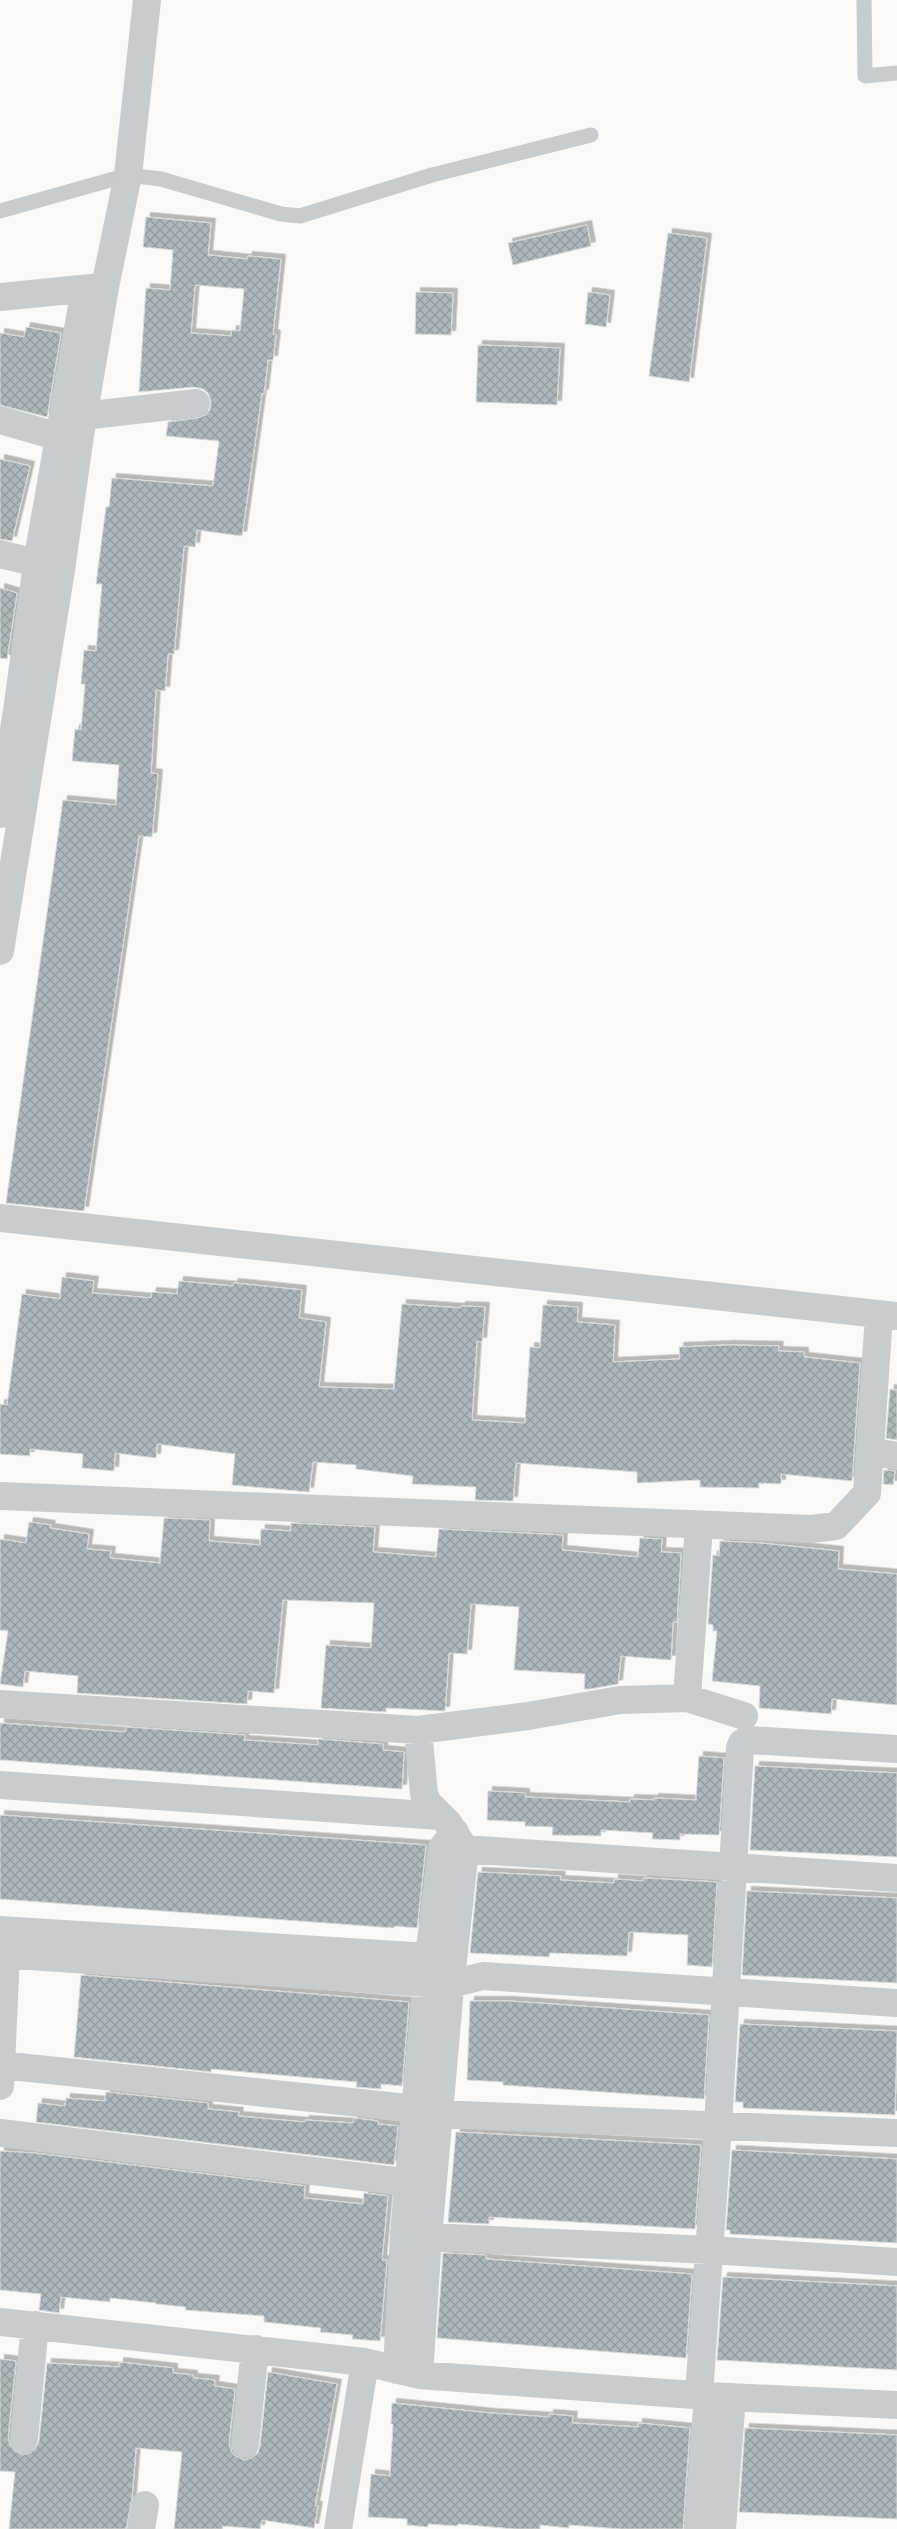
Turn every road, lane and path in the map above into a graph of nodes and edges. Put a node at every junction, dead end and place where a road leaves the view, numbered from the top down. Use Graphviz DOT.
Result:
graph roads {
  1 [pos="147,0"];
  2 [pos="864,0"];
  3 [pos="897,72"];
  4 [pos="591,135"];
  5 [pos="128,175"];
  6 [pos="0,212"];
  7 [pos="95,288"];
  8 [pos="0,297"];
  9 [pos="196,403"];
  10 [pos="83,416"];
  11 [pos="0,420"];
  12 [pos="69,440"];
  13 [pos="0,554"];
  14 [pos="37,564"];
  15 [pos="18,711"];
  16 [pos="0,814"];
  17 [pos="0,951"];
  18 [pos="0,1218"];
  19 [pos="888,1316"];
  20 [pos="870,1451"];
  21 [pos="897,1456"];
  22 [pos="0,1496"];
  23 [pos="699,1525"];
  24 [pos="686,1698"];
  25 [pos="0,1704"];
  26 [pos="744,1716"];
  27 [pos="418,1730"];
  28 [pos="897,1749"];
  29 [pos="0,1785"];
  30 [pos="450,1836"];
  31 [pos="733,1866"];
  32 [pos="897,1878"];
  33 [pos="2,1946"];
  34 [pos="440,1972"];
  35 [pos="725,1992"];
  36 [pos="897,2003"];
  37 [pos="1,2072"];
  38 [pos="428,2112"];
  39 [pos="718,2126"];
  40 [pos="0,2133"];
  41 [pos="897,2133"];
  42 [pos="421,2183"];
  43 [pos="416,2235"];
  44 [pos="709,2250"];
  45 [pos="897,2262"];
  46 [pos="0,2322"];
  47 [pos="35,2325"];
  48 [pos="255,2349"];
  49 [pos="366,2362"];
  50 [pos="408,2373"];
  51 [pos="713,2396"];
  52 [pos="897,2405"];
  53 [pos="24,2439"];
  54 [pos="244,2444"];
  55 [pos="338,2529"];
  56 [pos="698,2529"];
  57 [pos="722,2529"];
  1 -- 5 [label="street"];
  2 -- 3 [label="lane"];
  4 -- 5 [label="lane"];
  5 -- 6 [label="lane"];
  5 -- 7 [label="street"];
  7 -- 8 [label="street"];
  7 -- 10 [label="street"];
  7 -- 12 [label="street"];
  9 -- 10 [label="street"];
  10 -- 12 [label="street"];
  11 -- 12 [label="street"];
  12 -- 14 [label="street"];
  12 -- 15 [label="street"];
  13 -- 14 [label="street"];
  14 -- 15 [label="street"];
  15 -- 16 [label="street"];
  15 -- 17 [label="street"];
  18 -- 19 [label="street"];
  19 -- 20 [label="street"];
  20 -- 21 [label="street"];
  20 -- 23 [label="street"];
  22 -- 23 [label="street"];
  23 -- 24 [label="street"];
  24 -- 26 [label="street"];
  24 -- 27 [label="street"];
  25 -- 27 [label="street"];
  27 -- 30 [label="street"];
  28 -- 31 [label="street"];
  29 -- 30 [label="street"];
  30 -- 31 [label="street"];
  30 -- 34 [label="street"];
  31 -- 32 [label="street"];
  31 -- 35 [label="street"];
  33 -- 34 [label="street"];
  33 -- 37 [label="street"];
  34 -- 35 [label="street"];
  34 -- 38 [label="street"];
  35 -- 36 [label="street"];
  35 -- 39 [label="street"];
  37 -- 38 [label="street"];
  38 -- 39 [label="street"];
  38 -- 42 [label="street"];
  39 -- 41 [label="street"];
  39 -- 44 [label="street"];
  40 -- 42 [label="street"];
  42 -- 43 [label="street"];
  43 -- 44 [label="street"];
  43 -- 50 [label="street"];
  44 -- 45 [label="street"];
  44 -- 51 [label="street"];
  46 -- 47 [label="street"];
  47 -- 48 [label="street"];
  47 -- 53 [label="street"];
  48 -- 49 [label="street"];
  48 -- 54 [label="street"];
  49 -- 50 [label="street"];
  49 -- 55 [label="street"];
  50 -- 51 [label="street"];
  51 -- 52 [label="street"];
  51 -- 56 [label="street"];
  51 -- 57 [label="street"];
}
